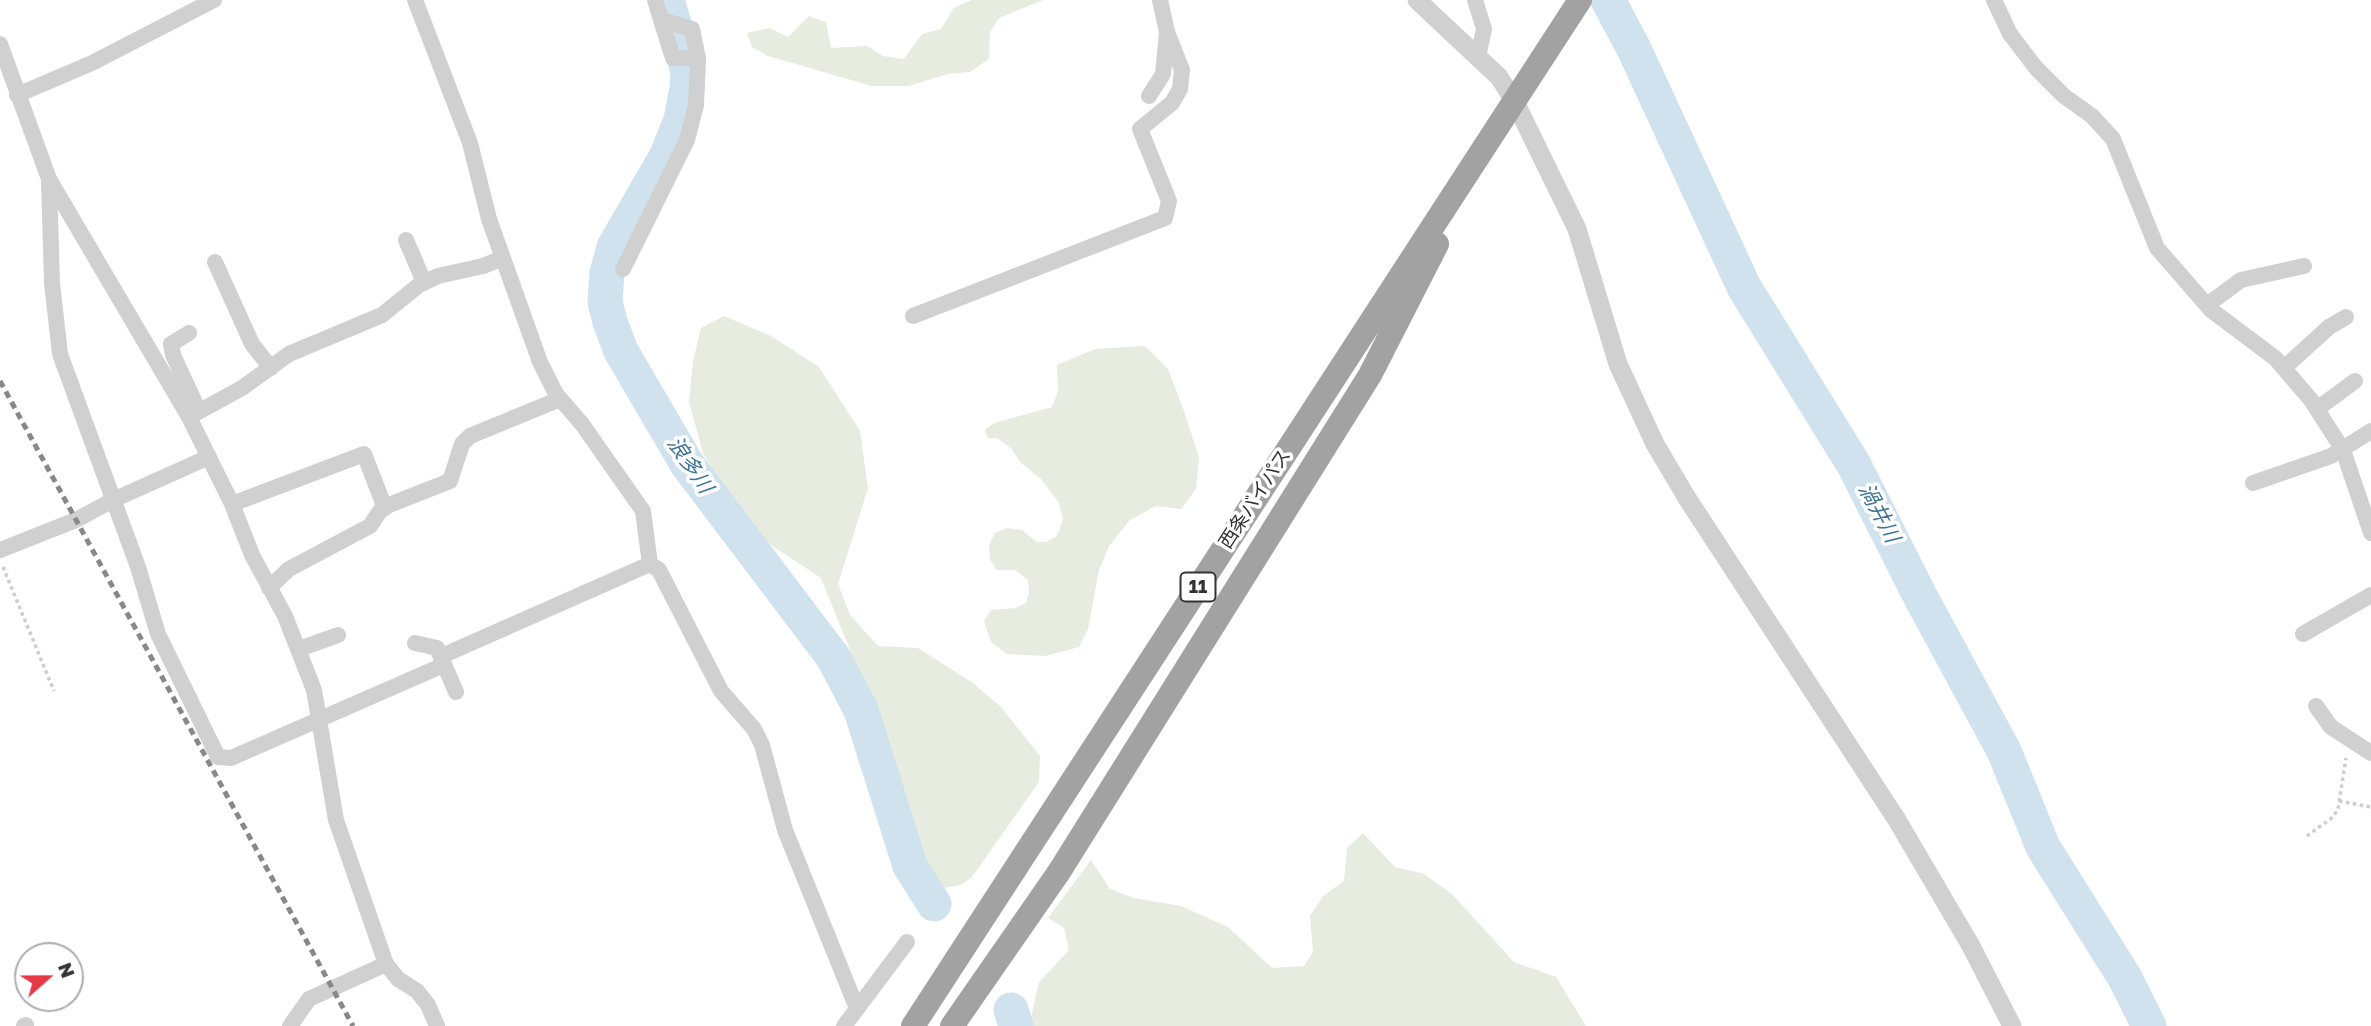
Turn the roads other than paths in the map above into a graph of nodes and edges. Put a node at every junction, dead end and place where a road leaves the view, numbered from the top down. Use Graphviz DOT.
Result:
graph roads {
  1 [pos="214,0"];
  2 [pos="415,0"];
  3 [pos="655,0"];
  4 [pos="1160,0"];
  5 [pos="1417,0"];
  6 [pos="1475,0"];
  7 [pos="1580,0"];
  8 [pos="1994,0"];
  9 [pos="663,20"];
  10 [pos="1167,32"];
  11 [pos="0,44"];
  12 [pos="1478,57"];
  13 [pos="689,58"];
  14 [pos="17,95"];
  15 [pos="1149,96"];
  16 [pos="1515,103"];
  17 [pos="1485,149"];
  18 [pos="49,179"];
  19 [pos="406,240"];
  20 [pos="503,258"];
  21 [pos="215,262"];
  22 [pos="2304,266"];
  23 [pos="623,269"];
  24 [pos="424,282"];
  25 [pos="2207,305"];
  26 [pos="913,316"];
  27 [pos="2346,317"];
  28 [pos="188,333"];
  29 [pos="271,368"];
  30 [pos="2284,368"];
  31 [pos="2355,381"];
  32 [pos="560,399"];
  33 [pos="2317,409"];
  34 [pos="194,414"];
  35 [pos="2371,431"];
  36 [pos="2343,450"];
  37 [pos="209,457"];
  38 [pos="2253,483"];
  39 [pos="113,499"];
  40 [pos="232,504"];
  41 [pos="385,508"];
  42 [pos="2371,533"];
  43 [pos="0,550"];
  44 [pos="650,565"];
  45 [pos="269,588"];
  46 [pos="2371,595"];
  47 [pos="2303,634"];
  48 [pos="338,635"];
  49 [pos="415,643"];
  50 [pos="299,649"];
  51 [pos="443,657"];
  52 [pos="456,692"];
  53 [pos="2316,706"];
  54 [pos="320,717"];
  55 [pos="2371,753"];
  56 [pos="907,942"];
  57 [pos="386,964"];
  58 [pos="856,1006"];
  59 [pos="290,1026"];
  60 [pos="436,1026"];
  61 [pos="844,1026"];
  62 [pos="913,1026"];
  63 [pos="952,1026"];
  64 [pos="2012,1026"];
  1 -- 14 [label="street"];
  2 -- 20 [label="street"];
  3 -- 9 [label="street"];
  4 -- 10 [label="street"];
  5 -- 12 [label="street"];
  6 -- 12 [label="street"];
  7 -- 16 [label="highway, 西条バイパス / 11"];
  8 -- 25 [label="street"];
  9 -- 13 [label="street"];
  9 -- 13 [label="street"];
  10 -- 15 [label="street"];
  10 -- 26 [label="street"];
  11 -- 14 [label="street"];
  12 -- 16 [label="street"];
  13 -- 23 [label="street"];
  14 -- 18 [label="street"];
  16 -- 17 [label="highway, 西条バイパス / 11"];
  16 -- 64 [label="street"];
  17 -- 62 [label="highway, 西条バイパス / 11"];
  17 -- 63 [label="highway, 西条バイパス / 11"];
  18 -- 34 [label="street"];
  18 -- 39 [label="street"];
  19 -- 24 [label="street"];
  20 -- 24 [label="street"];
  20 -- 32 [label="street"];
  21 -- 29 [label="street"];
  22 -- 25 [label="street"];
  24 -- 29 [label="street"];
  25 -- 30 [label="street"];
  27 -- 30 [label="street"];
  28 -- 34 [label="street"];
  29 -- 34 [label="street"];
  30 -- 33 [label="street"];
  31 -- 33 [label="street"];
  32 -- 41 [label="street"];
  32 -- 44 [label="street"];
  33 -- 36 [label="street"];
  34 -- 37 [label="street"];
  35 -- 36 [label="street"];
  36 -- 38 [label="street"];
  36 -- 42 [label="street"];
  37 -- 39 [label="street"];
  37 -- 40 [label="street"];
  39 -- 43 [label="street"];
  39 -- 54 [label="street"];
  40 -- 41 [label="street"];
  40 -- 45 [label="street"];
  41 -- 45 [label="street"];
  44 -- 51 [label="street"];
  44 -- 58 [label="street"];
  45 -- 50 [label="street"];
  46 -- 47 [label="street"];
  48 -- 50 [label="street"];
  49 -- 51 [label="street"];
  50 -- 54 [label="street"];
  51 -- 52 [label="street"];
  51 -- 54 [label="street"];
  53 -- 55 [label="street"];
  54 -- 57 [label="street"];
  56 -- 58 [label="street"];
  57 -- 59 [label="street"];
  57 -- 60 [label="street"];
  58 -- 61 [label="street"];
}
